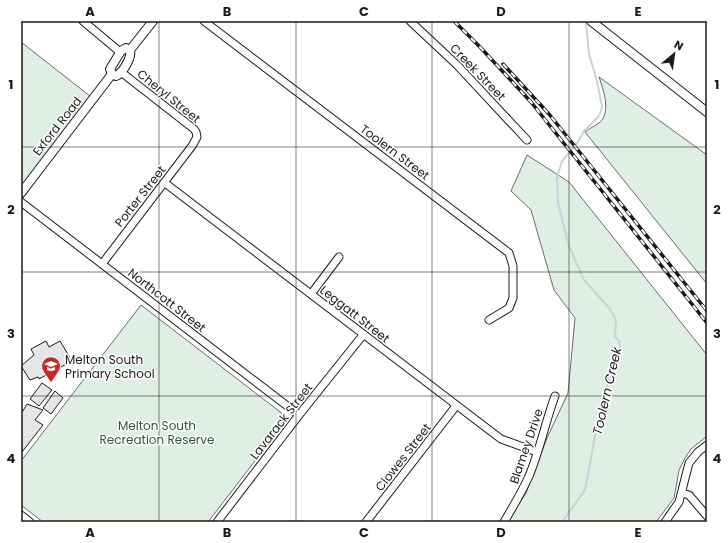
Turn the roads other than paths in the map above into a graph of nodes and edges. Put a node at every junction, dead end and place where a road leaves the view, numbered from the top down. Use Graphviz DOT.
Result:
graph roads {
  1 [pos="83,21"];
  2 [pos="153,21"];
  3 [pos="204,21"];
  4 [pos="410,21"];
  5 [pos="591,21"];
  6 [pos="130,50"];
  7 [pos="120,52"];
  8 [pos="121,72"];
  9 [pos="112,74"];
  10 [pos="707,112"];
  11 [pos="527,140"];
  12 [pos="195,141"];
  13 [pos="165,183"];
  14 [pos="21,193"];
  15 [pos="21,202"];
  16 [pos="339,257"];
  17 [pos="102,264"];
  18 [pos="311,294"];
  19 [pos="489,320"];
  20 [pos="363,335"];
  21 [pos="555,396"];
  22 [pos="456,406"];
  23 [pos="299,415"];
  24 [pos="707,445"];
  25 [pos="537,452"];
  26 [pos="682,493"];
  27 [pos="21,515"];
  28 [pos="707,516"];
  29 [pos="30,522"];
  30 [pos="217,522"];
  31 [pos="366,522"];
  32 [pos="504,522"];
  33 [pos="665,522"];
  1 -- 7 [label="street"];
  2 -- 6 [label="street"];
  3 -- 19 [label="street, Toolern Street"];
  4 -- 11 [label="street, Creek Street"];
  5 -- 10 [label="street"];
  6 -- 7 [label="street"];
  6 -- 8 [label="street"];
  7 -- 9 [label="street, Exford Road"];
  8 -- 9 [label="street"];
  8 -- 12 [label="street, Cheryl Street"];
  9 -- 14 [label="street, Exford Road"];
  12 -- 13 [label="street, Porter Street"];
  13 -- 17 [label="street, Porter Street"];
  13 -- 18 [label="street, Leggatt Street"];
  15 -- 17 [label="street, Northcott Street"];
  16 -- 18 [label="street"];
  17 -- 23 [label="street, Northcott Street"];
  18 -- 20 [label="street, Leggatt Street"];
  20 -- 22 [label="street, Leggatt Street"];
  20 -- 23 [label="street, Lavarack Street"];
  21 -- 25 [label="street, Blamey Drive"];
  22 -- 25 [label="street, Leggatt Street"];
  22 -- 31 [label="street, Clowes Street"];
  23 -- 30 [label="street, Lavarack Street"];
  24 -- 26 [label="street"];
  25 -- 32 [label="street, Blamey Drive"];
  26 -- 28 [label="street"];
  26 -- 33 [label="street"];
  27 -- 29 [label="street"];
}
